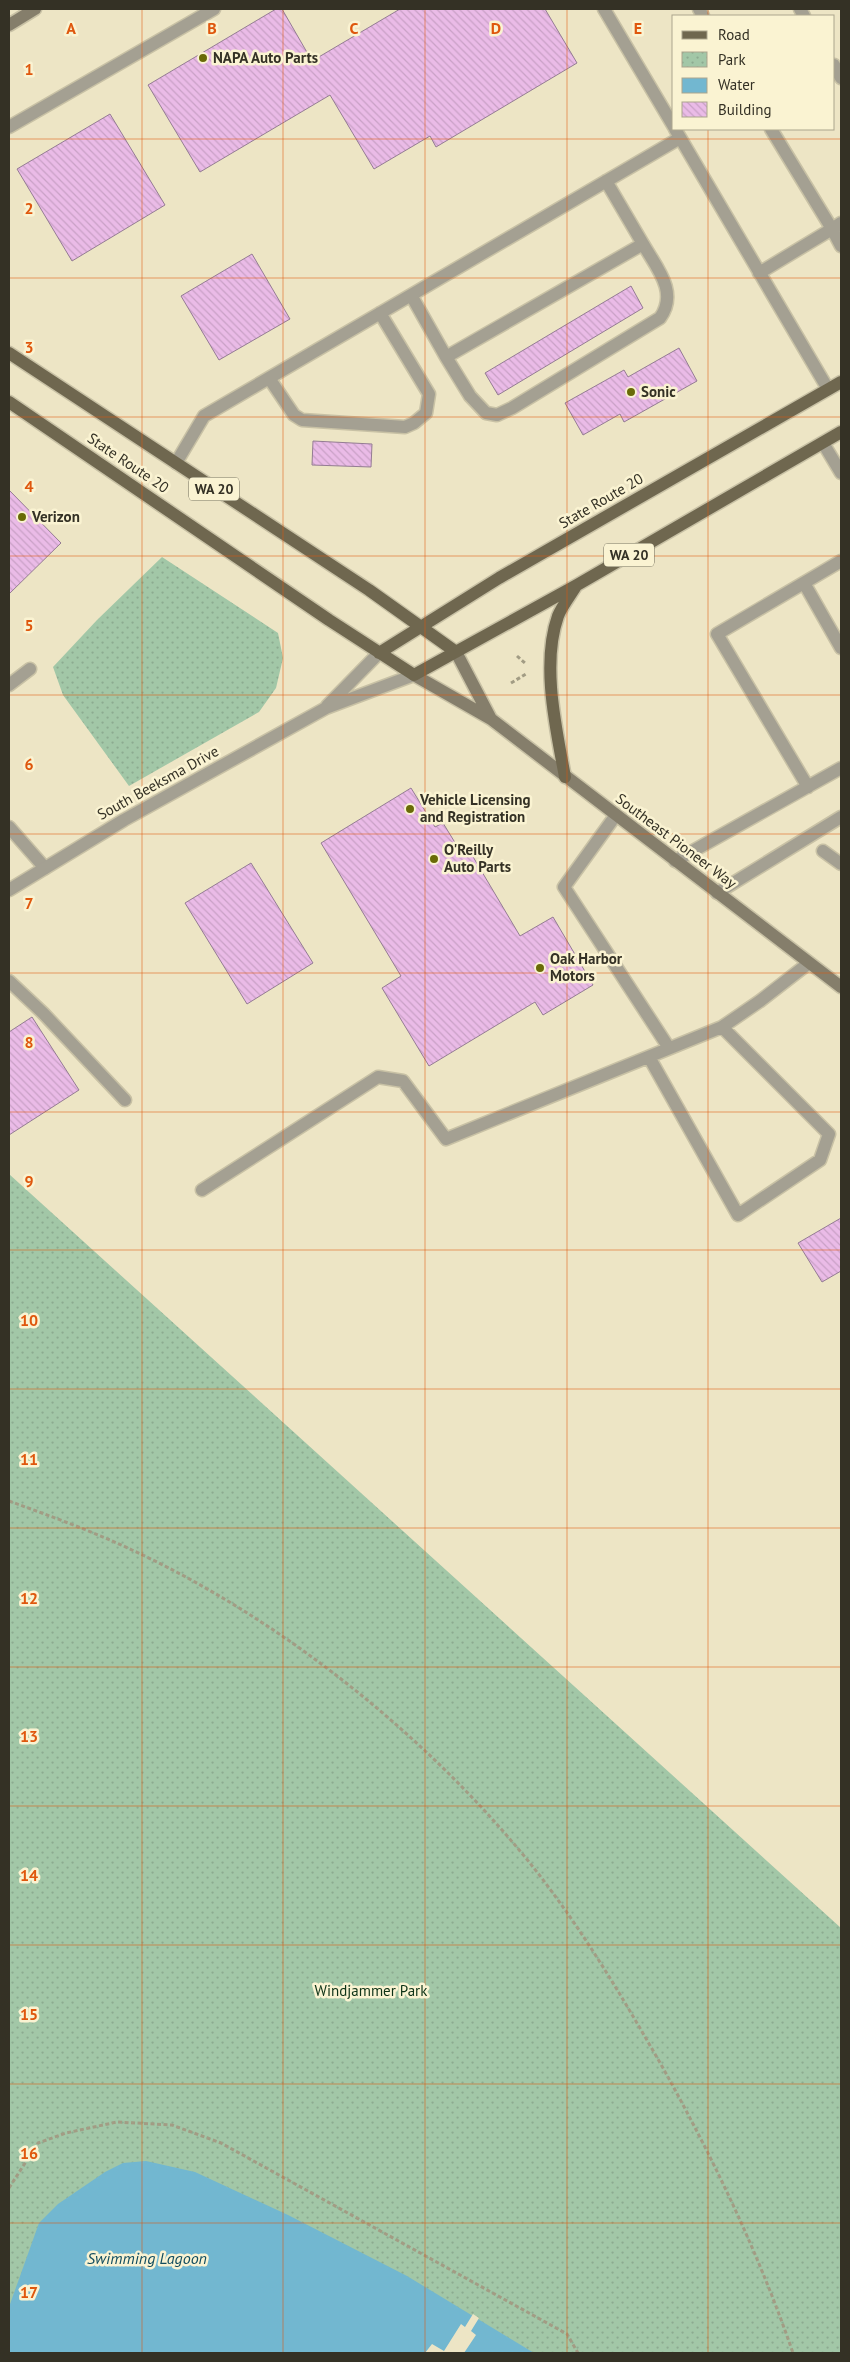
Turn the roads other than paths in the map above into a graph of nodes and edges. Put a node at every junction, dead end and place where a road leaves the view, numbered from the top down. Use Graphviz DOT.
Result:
graph roads {
  1 [pos="35,9"];
  2 [pos="214,9"];
  3 [pos="604,9"];
  4 [pos="9,25"];
  5 [pos="835,67"];
  6 [pos="841,78"];
  7 [pos="672,124"];
  8 [pos="9,127"];
  9 [pos="772,130"];
  10 [pos="676,131"];
  11 [pos="606,181"];
  12 [pos="836,226"];
  13 [pos="643,244"];
  14 [pos="841,246"];
  15 [pos="759,273"];
  16 [pos="411,295"];
  17 [pos="380,313"];
  18 [pos="9,353"];
  19 [pos="446,358"];
  20 [pos="269,378"];
  21 [pos="841,382"];
  22 [pos="828,389"];
  23 [pos="9,402"];
  24 [pos="841,432"];
  25 [pos="823,443"];
  26 [pos="176,463"];
  27 [pos="841,473"];
  28 [pos="841,561"];
  29 [pos="804,583"];
  30 [pos="577,585"];
  31 [pos="420,625"];
  32 [pos="841,648"];
  33 [pos="456,652"];
  34 [pos="379,653"];
  35 [pos="30,669"];
  36 [pos="414,675"];
  37 [pos="9,685"];
  38 [pos="326,708"];
  39 [pos="490,720"];
  40 [pos="841,768"];
  41 [pos="566,777"];
  42 [pos="808,787"];
  43 [pos="616,815"];
  44 [pos="841,817"];
  45 [pos="9,827"];
  46 [pos="823,851"];
  47 [pos="675,861"];
  48 [pos="841,864"];
  49 [pos="45,868"];
  50 [pos="9,890"];
  51 [pos="717,893"];
  52 [pos="809,963"];
  53 [pos="9,982"];
  54 [pos="841,987"];
  55 [pos="722,1027"];
  56 [pos="669,1048"];
  57 [pos="649,1057"];
  58 [pos="125,1100"];
  59 [pos="202,1190"];
  1 -- 4 [label="main road"];
  2 -- 8 [label="street"];
  3 -- 7 [label="street"];
  5 -- 6 [label="street"];
  9 -- 12 [label="street"];
  10 -- 11 [label="street"];
  10 -- 15 [label="street"];
  11 -- 13 [label="street"];
  11 -- 16 [label="street"];
  12 -- 14 [label="street"];
  12 -- 15 [label="street"];
  13 -- 19 [label="street"];
  13 -- 19 [label="street"];
  15 -- 22 [label="street"];
  16 -- 17 [label="street"];
  16 -- 19 [label="street"];
  17 -- 20 [label="street"];
  17 -- 20 [label="street"];
  18 -- 26 [label="main road, WA 20"];
  20 -- 26 [label="street"];
  21 -- 22 [label="main road, State Route 20 / WA 20"];
  22 -- 31 [label="main road, State Route 20 / WA 20"];
  23 -- 34 [label="main road, State Route 20 / WA 20"];
  24 -- 25 [label="main road, WA 20"];
  25 -- 27 [label="street"];
  25 -- 30 [label="main road, WA 20"];
  26 -- 31 [label="main road, WA 20"];
  28 -- 29 [label="street"];
  29 -- 32 [label="street"];
  29 -- 42 [label="street"];
  30 -- 33 [label="main road, WA 20"];
  30 -- 41 [label="main road"];
  31 -- 33 [label="main road, WA 20"];
  31 -- 34 [label="main road, State Route 20 / WA 20"];
  33 -- 36 [label="main road, WA 20"];
  33 -- 39 [label="main road, Southeast Pioneer Way"];
  34 -- 36 [label="main road, State Route 20 / WA 20"];
  34 -- 38 [label="street, South Beeksma Drive"];
  35 -- 37 [label="street"];
  36 -- 38 [label="street, South Beeksma Drive"];
  36 -- 39 [label="main road, Southeast Pioneer Way"];
  38 -- 49 [label="street, South Beeksma Drive"];
  39 -- 41 [label="main road, Southeast Pioneer Way"];
  40 -- 42 [label="street"];
  41 -- 43 [label="main road, Southeast Pioneer Way"];
  42 -- 47 [label="street"];
  43 -- 47 [label="main road, Southeast Pioneer Way"];
  43 -- 56 [label="street"];
  44 -- 51 [label="street"];
  45 -- 49 [label="street"];
  46 -- 48 [label="street"];
  47 -- 51 [label="main road, Southeast Pioneer Way"];
  49 -- 50 [label="street, South Beeksma Drive"];
  51 -- 52 [label="main road, Southeast Pioneer Way"];
  52 -- 54 [label="main road, Southeast Pioneer Way"];
  52 -- 55 [label="street"];
  53 -- 58 [label="street"];
  55 -- 56 [label="street"];
  55 -- 57 [label="street"];
  56 -- 57 [label="street"];
  57 -- 59 [label="street"];
}
